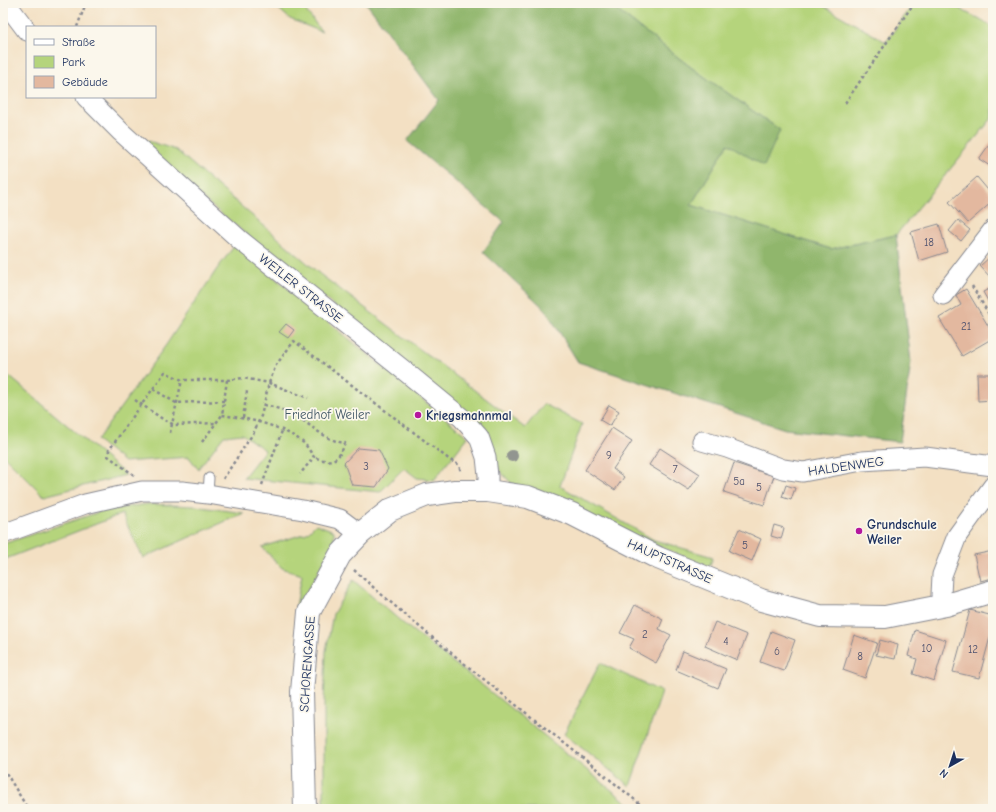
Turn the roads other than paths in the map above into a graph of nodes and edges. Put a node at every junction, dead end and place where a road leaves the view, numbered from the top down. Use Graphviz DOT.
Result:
graph roads {
  1 [pos="6,3"];
  2 [pos="26,30"];
  3 [pos="87,98"];
  4 [pos="993,230"];
  5 [pos="943,295"];
  6 [pos="702,441"];
  7 [pos="993,466"];
  8 [pos="993,486"];
  9 [pos="478,491"];
  10 [pos="3,534"];
  11 [pos="360,534"];
  12 [pos="993,591"];
  13 [pos="946,605"];
  14 [pos="305,809"];
  1 -- 2 [label="street"];
  3 -- 9 [label="street, WEILER STRASSE"];
  4 -- 5 [label="street"];
  6 -- 7 [label="street, HALDENWEG"];
  8 -- 13 [label="street"];
  9 -- 11 [label="street, HAUPTSTRASSE"];
  9 -- 13 [label="street, HAUPTSTRASSE"];
  10 -- 11 [label="street"];
  11 -- 14 [label="street, SCHORENGASSE"];
  12 -- 13 [label="street, HAUPTSTRASSE"];
}
